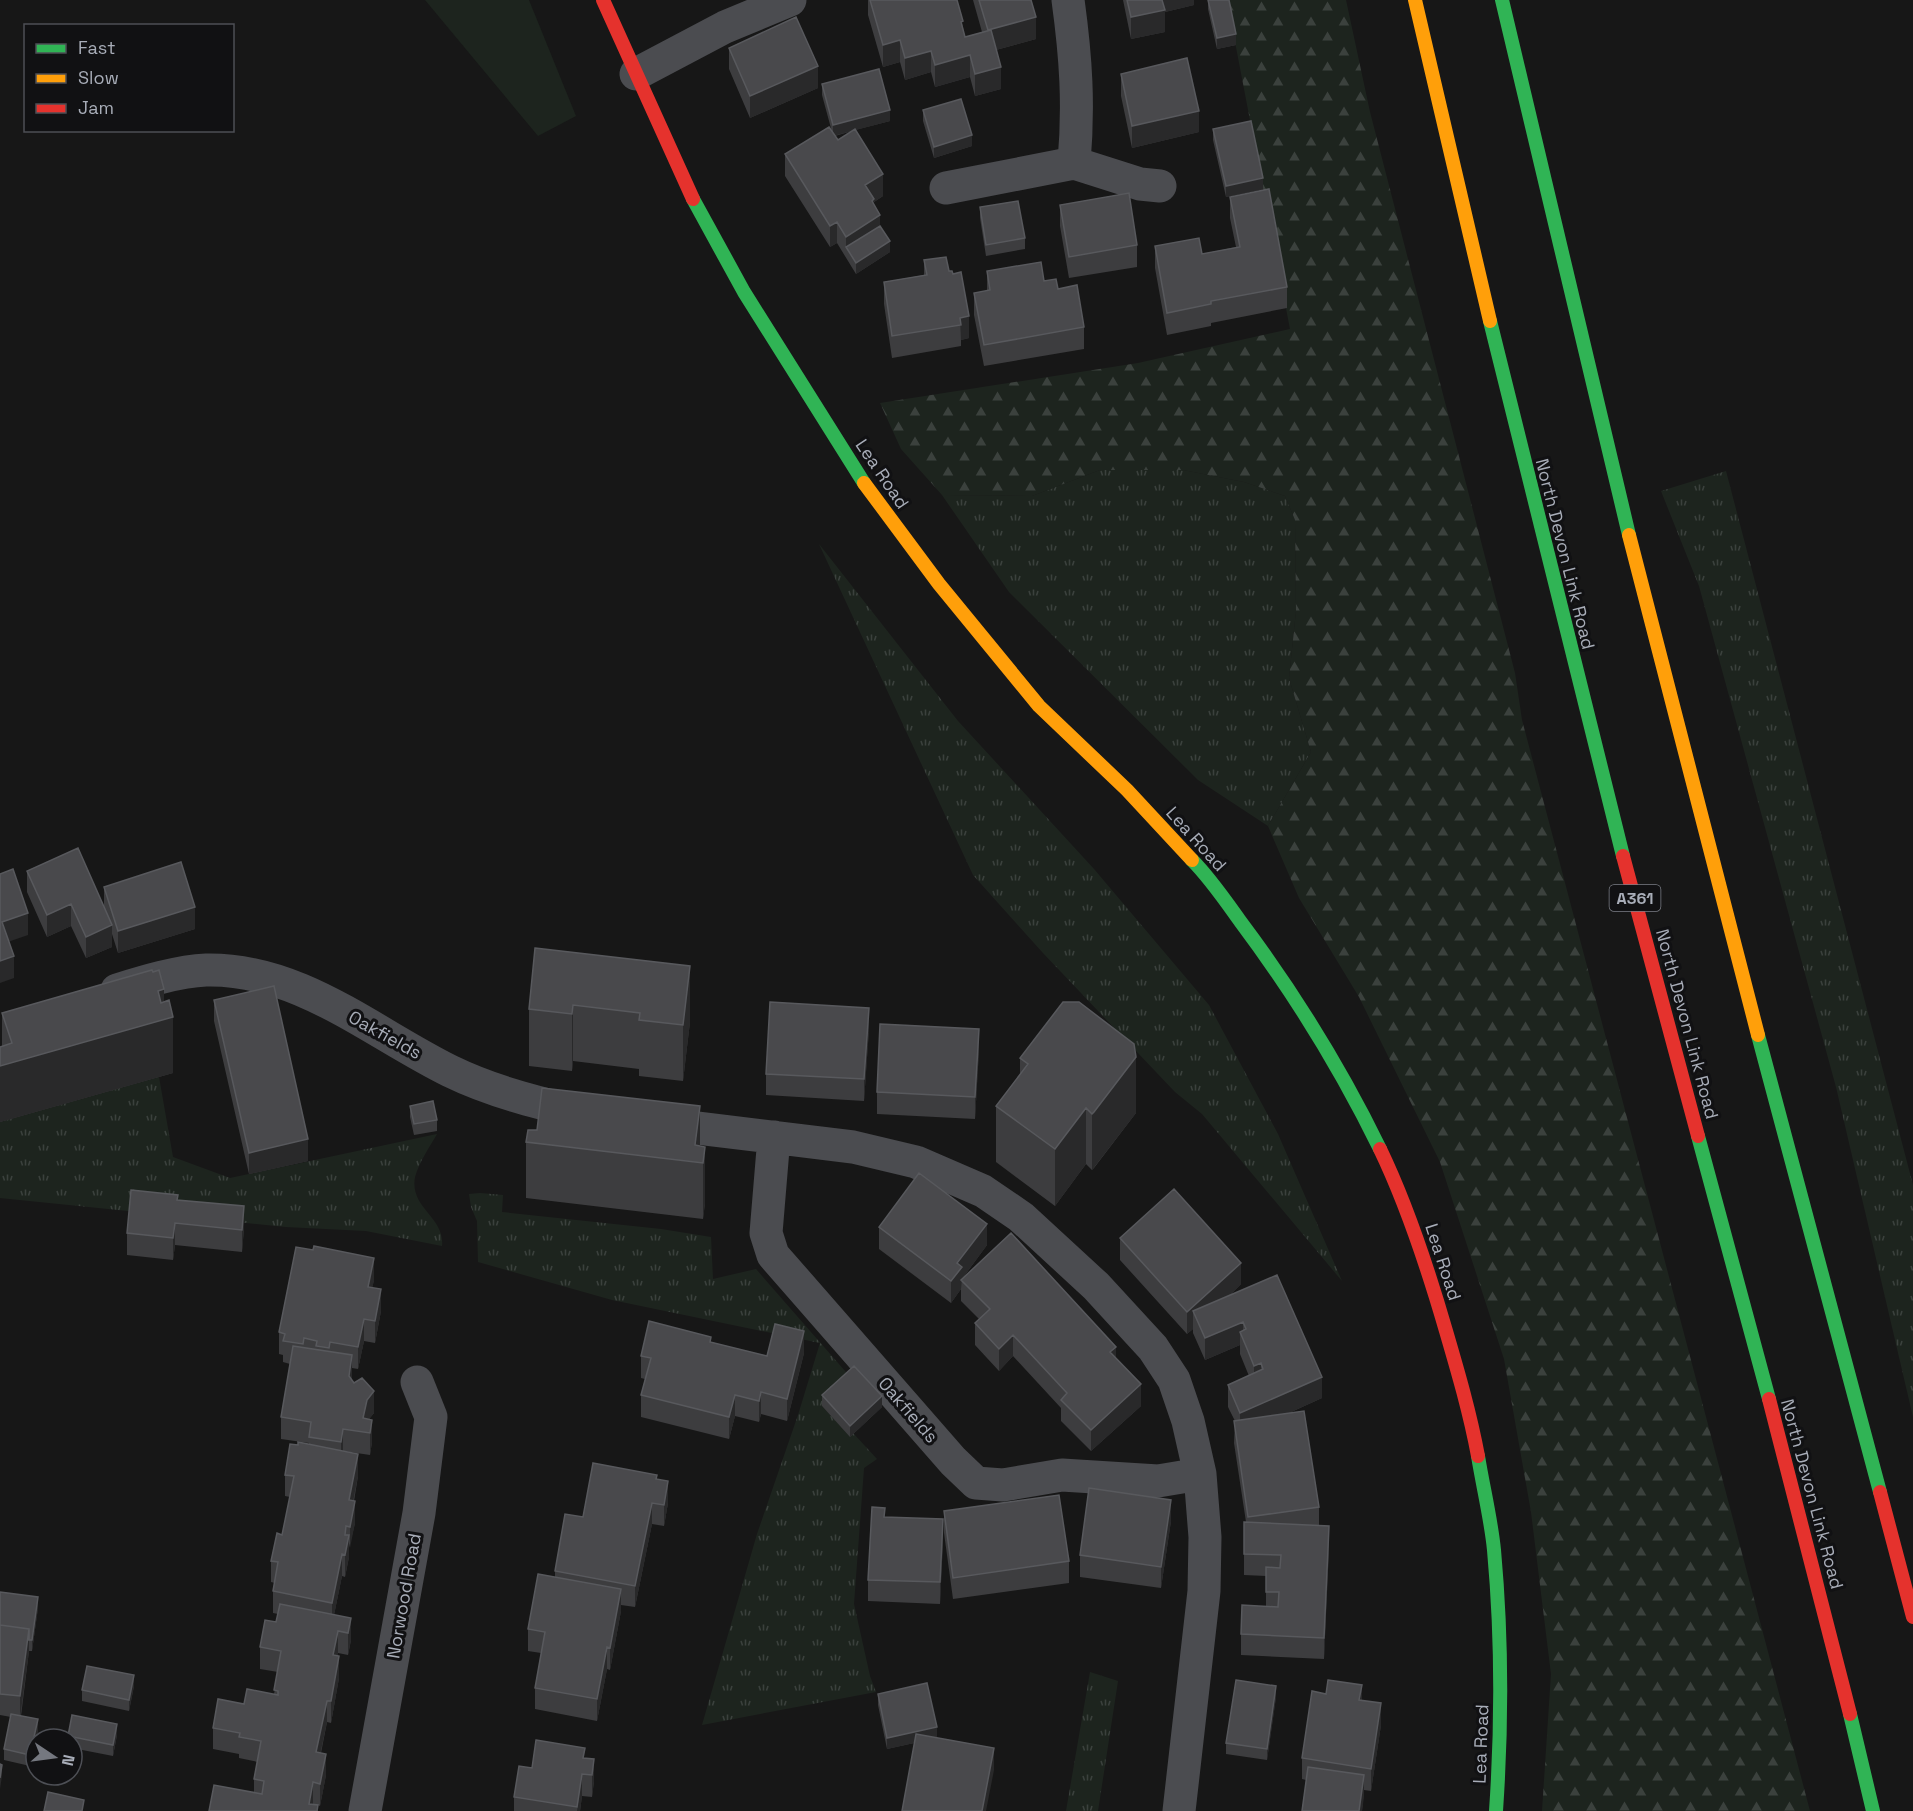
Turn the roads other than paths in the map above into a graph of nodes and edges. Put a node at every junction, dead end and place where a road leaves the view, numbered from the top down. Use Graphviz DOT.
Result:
graph roads {
  1 [pos="603,0"];
  2 [pos="790,0"];
  3 [pos="1068,0"];
  4 [pos="1415,0"];
  5 [pos="1502,0"];
  6 [pos="636,74"];
  7 [pos="1074,163"];
  8 [pos="1160,186"];
  9 [pos="946,188"];
  10 [pos="92,997"];
  11 [pos="774,1137"];
  12 [pos="417,1382"];
  13 [pos="1200,1474"];
  14 [pos="1913,1617"];
  15 [pos="365,1811"];
  16 [pos="1179,1811"];
  17 [pos="1496,1811"];
  18 [pos="1873,1811"];
  1 -- 6 [label="main road, Lea Road"];
  2 -- 6 [label="street"];
  3 -- 7 [label="street"];
  4 -- 18 [label="main road, North Devon Link Road / A361"];
  5 -- 14 [label="main road"];
  6 -- 17 [label="main road, Lea Road"];
  7 -- 8 [label="street"];
  7 -- 9 [label="street"];
  10 -- 11 [label="street, Oakfields"];
  11 -- 13 [label="street, Oakfields"];
  11 -- 13 [label="street, Oakfields"];
  12 -- 15 [label="street, Norwood Road"];
  13 -- 16 [label="street, Oakfields"];
}
